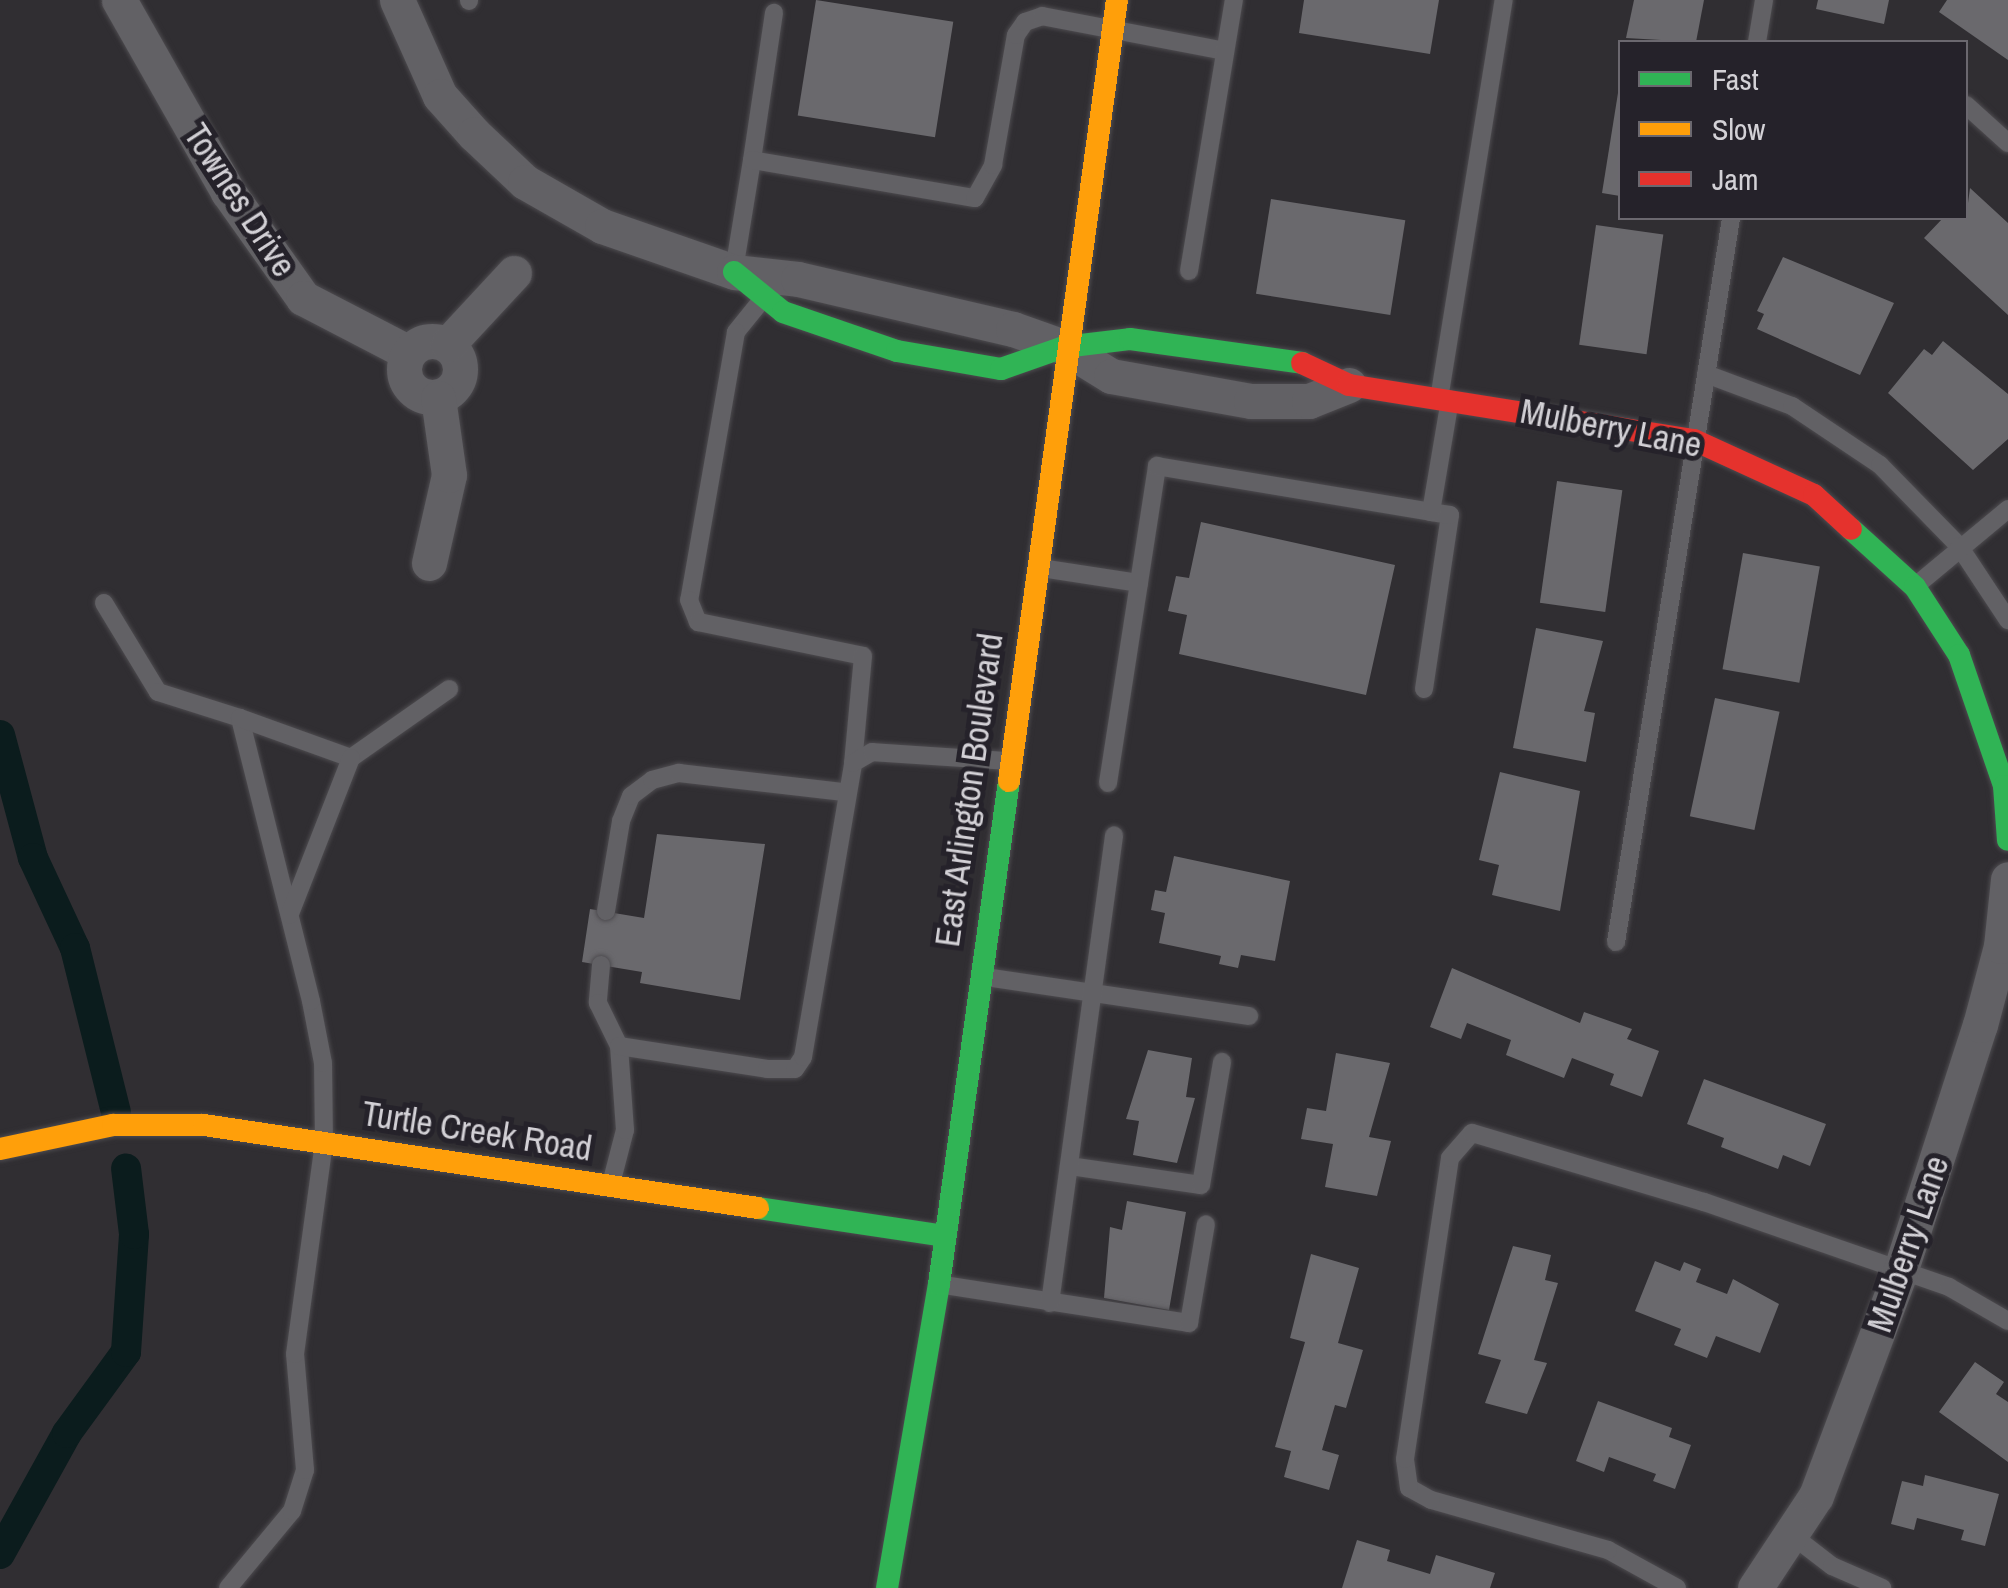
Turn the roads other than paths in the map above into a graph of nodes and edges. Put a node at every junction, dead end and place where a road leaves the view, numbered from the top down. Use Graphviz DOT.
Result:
graph roads {
  1 [pos="120,0"];
  2 [pos="397,0"];
  3 [pos="1116,0"];
  4 [pos="1234,0"];
  5 [pos="1504,0"];
  6 [pos="1764,0"];
  7 [pos="774,13"];
  8 [pos="1112,31"];
  9 [pos="1757,40"];
  10 [pos="1225,51"];
  11 [pos="1968,107"];
  12 [pos="2008,143"];
  13 [pos="752,160"];
  14 [pos="1730,220"];
  15 [pos="1189,271"];
  16 [pos="734,272"];
  17 [pos="514,273"];
  18 [pos="764,297"];
  19 [pos="448,344"];
  20 [pos="1064,347"];
  21 [pos="407,352"];
  22 [pos="1706,374"];
  23 [pos="1349,384"];
  24 [pos="438,398"];
  25 [pos="1445,399"];
  26 [pos="1694,440"];
  27 [pos="2008,509"];
  28 [pos="1431,512"];
  29 [pos="1959,546"];
  30 [pos="429,564"];
  31 [pos="1034,567"];
  32 [pos="1139,583"];
  33 [pos="1915,587"];
  34 [pos="104,603"];
  35 [pos="2008,620"];
  36 [pos="450,689"];
  37 [pos="1424,689"];
  38 [pos="240,718"];
  39 [pos="350,758"];
  40 [pos="1008,761"];
  41 [pos="853,763"];
  42 [pos="1108,783"];
  43 [pos="844,792"];
  44 [pos="1114,835"];
  45 [pos="2008,840"];
  46 [pos="2008,879"];
  47 [pos="606,912"];
  48 [pos="290,914"];
  49 [pos="1616,942"];
  50 [pos="2004,947"];
  51 [pos="601,966"];
  52 [pos="980,977"];
  53 [pos="1091,993"];
  54 [pos="1249,1016"];
  55 [pos="619,1046"];
  56 [pos="1222,1062"];
  57 [pos="324,1143"];
  58 [pos="0,1149"];
  59 [pos="1069,1166"];
  60 [pos="610,1186"];
  61 [pos="1206,1224"];
  62 [pos="945,1236"];
  63 [pos="1900,1272"];
  64 [pos="939,1284"];
  65 [pos="1050,1303"];
  66 [pos="2008,1321"];
  67 [pos="1793,1536"];
  68 [pos="228,1588"];
  69 [pos="887,1588"];
  70 [pos="1677,1588"];
  71 [pos="1755,1588"];
  72 [pos="1882,1588"];
  1 -- 21 [label="street, Townes Drive"];
  2 -- 16 [label="street, Mulberry Lane"];
  3 -- 8 [label="street, East Arlington Boulevard"];
  4 -- 10 [label="lane"];
  5 -- 25 [label="lane"];
  6 -- 9 [label="lane"];
  7 -- 13 [label="lane"];
  8 -- 10 [label="lane"];
  8 -- 13 [label="lane"];
  8 -- 20 [label="street, East Arlington Boulevard"];
  10 -- 15 [label="lane"];
  11 -- 12 [label="lane"];
  13 -- 16 [label="lane"];
  14 -- 22 [label="lane"];
  16 -- 18 [label="street, Mulberry Lane"];
  16 -- 20 [label="street, Mulberry Lane"];
  17 -- 19 [label="street"];
  18 -- 20 [label="street, Mulberry Lane"];
  18 -- 41 [label="lane"];
  19 -- 21 [label="street"];
  19 -- 24 [label="street"];
  20 -- 23 [label="street, Mulberry Lane"];
  20 -- 31 [label="street, East Arlington Boulevard"];
  21 -- 24 [label="street"];
  22 -- 26 [label="lane"];
  22 -- 29 [label="lane"];
  23 -- 25 [label="street, Mulberry Lane"];
  24 -- 30 [label="street"];
  25 -- 26 [label="street, Mulberry Lane"];
  25 -- 28 [label="lane"];
  26 -- 33 [label="street, Mulberry Lane"];
  26 -- 49 [label="lane"];
  27 -- 29 [label="lane"];
  28 -- 32 [label="lane"];
  28 -- 37 [label="lane"];
  29 -- 33 [label="lane"];
  29 -- 35 [label="lane"];
  31 -- 32 [label="lane"];
  31 -- 40 [label="street, East Arlington Boulevard"];
  32 -- 42 [label="lane"];
  33 -- 45 [label="street, Mulberry Lane"];
  34 -- 38 [label="lane"];
  36 -- 39 [label="lane"];
  38 -- 39 [label="lane"];
  38 -- 48 [label="lane"];
  39 -- 48 [label="lane"];
  40 -- 41 [label="lane"];
  40 -- 52 [label="street, East Arlington Boulevard"];
  41 -- 43 [label="lane"];
  43 -- 47 [label="lane"];
  43 -- 55 [label="lane"];
  44 -- 53 [label="lane"];
  46 -- 50 [label="street, Mulberry Lane"];
  48 -- 57 [label="lane"];
  50 -- 63 [label="street, Mulberry Lane"];
  51 -- 55 [label="lane"];
  52 -- 53 [label="lane"];
  52 -- 62 [label="street, East Arlington Boulevard"];
  53 -- 54 [label="lane"];
  53 -- 59 [label="lane"];
  55 -- 60 [label="lane"];
  56 -- 59 [label="lane"];
  57 -- 58 [label="street, Turtle Creek Road"];
  57 -- 60 [label="street, Turtle Creek Road"];
  57 -- 68 [label="lane"];
  59 -- 65 [label="lane"];
  60 -- 62 [label="street, Turtle Creek Road"];
  61 -- 65 [label="lane"];
  62 -- 64 [label="street, East Arlington Boulevard"];
  63 -- 66 [label="lane"];
  63 -- 67 [label="street, Mulberry Lane"];
  63 -- 70 [label="lane"];
  64 -- 65 [label="lane"];
  64 -- 69 [label="street, East Arlington Boulevard"];
  67 -- 71 [label="street, Mulberry Lane"];
  67 -- 72 [label="lane"];
}
